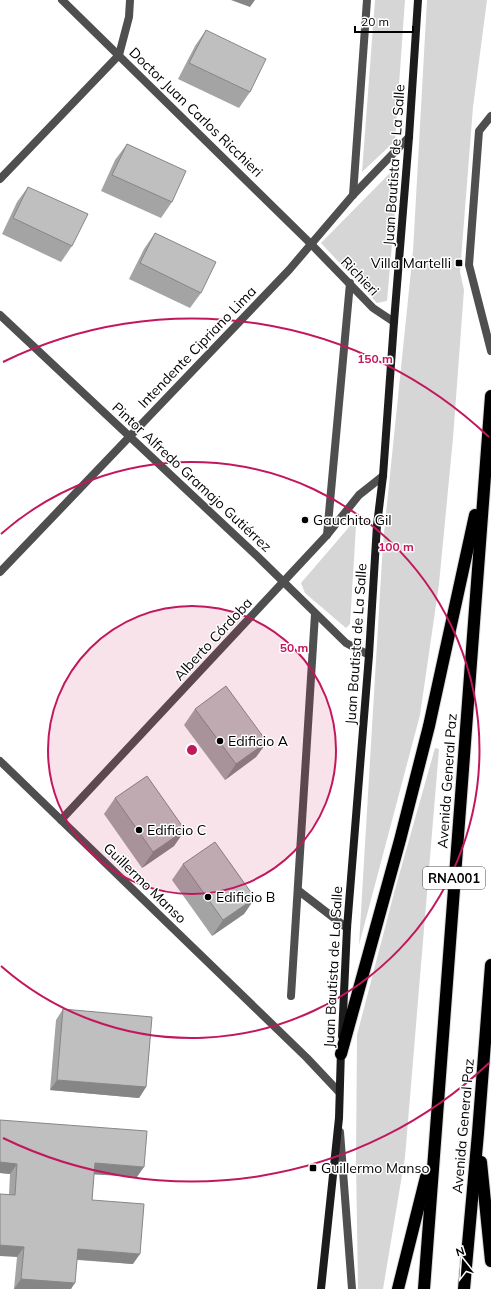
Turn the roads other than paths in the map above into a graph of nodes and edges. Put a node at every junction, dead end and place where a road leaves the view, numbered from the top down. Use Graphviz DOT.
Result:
graph roads {
  1 [pos="62,0"];
  2 [pos="130,0"];
  3 [pos="367,0"];
  4 [pos="418,0"];
  5 [pos="119,55"];
  6 [pos="491,116"];
  7 [pos="410,137"];
  8 [pos="0,179"];
  9 [pos="353,195"];
  10 [pos="311,244"];
  11 [pos="350,283"];
  12 [pos="0,315"];
  13 [pos="394,322"];
  14 [pos="491,351"];
  15 [pos="491,396"];
  16 [pos="129,436"];
  17 [pos="486,467"];
  18 [pos="383,476"];
  19 [pos="327,535"];
  20 [pos="0,572"];
  21 [pos="284,582"];
  22 [pos="315,614"];
  23 [pos="369,655"];
  24 [pos="0,761"];
  25 [pos="61,820"];
  26 [pos="298,891"];
  27 [pos="347,928"];
  28 [pos="491,965"];
  29 [pos="291,996"];
  30 [pos="341,1054"];
  31 [pos="339,1092"];
  32 [pos="339,1118"];
  33 [pos="478,1133"];
  34 [pos="434,1147"];
  35 [pos="491,1261"];
  36 [pos="321,1289"];
  37 [pos="352,1289"];
  38 [pos="398,1289"];
  39 [pos="424,1289"];
  40 [pos="464,1289"];
  1 -- 5 [label="street, Doctor Juan Carlos Ricchieri"];
  2 -- 5 [label="street"];
  3 -- 9 [label="street"];
  4 -- 7 [label="street, Juan Bautista de La Salle"];
  5 -- 8 [label="street"];
  5 -- 10 [label="street, Doctor Juan Carlos Ricchieri"];
  6 -- 14 [label="street"];
  7 -- 9 [label="street, Intendente Cipriano Lima"];
  7 -- 13 [label="street, Juan Bautista de La Salle"];
  9 -- 10 [label="street, Intendente Cipriano Lima"];
  10 -- 11 [label="street, Richieri"];
  10 -- 16 [label="street, Intendente Cipriano Lima"];
  11 -- 13 [label="street, Richieri"];
  11 -- 19 [label="street"];
  12 -- 16 [label="street, Pintor Alfredo Gramajo Gutiérrez"];
  13 -- 18 [label="street, Juan Bautista de La Salle"];
  15 -- 17 [label="highway, Avenida General Paz / RNA001"];
  16 -- 20 [label="street, Intendente Cipriano Lima"];
  16 -- 21 [label="street, Pintor Alfredo Gramajo Gutiérrez"];
  17 -- 30 [label="highway"];
  17 -- 34 [label="highway, Avenida General Paz / RNA001"];
  18 -- 19 [label="street, Alberto Córdoba"];
  18 -- 23 [label="street, Juan Bautista de La Salle"];
  19 -- 21 [label="street, Alberto Córdoba"];
  21 -- 22 [label="street, Pintor Alfredo Gramajo Gutiérrez"];
  21 -- 25 [label="street, Alberto Córdoba"];
  22 -- 23 [label="street, Pintor Alfredo Gramajo Gutiérrez"];
  22 -- 26 [label="street"];
  23 -- 27 [label="street, Juan Bautista de La Salle"];
  24 -- 25 [label="street, Guillermo Manso"];
  25 -- 31 [label="street, Guillermo Manso"];
  26 -- 27 [label="street"];
  26 -- 29 [label="street"];
  27 -- 30 [label="street, Juan Bautista de La Salle"];
  28 -- 33 [label="highway, Avenida General Paz"];
  30 -- 31 [label="street, Juan Bautista de La Salle"];
  31 -- 32 [label="street, Juan Bautista de La Salle"];
  32 -- 36 [label="street, Juan Bautista de La Salle"];
  32 -- 37 [label="street"];
  33 -- 35 [label="highway"];
  33 -- 40 [label="highway, Avenida General Paz"];
  34 -- 38 [label="highway"];
  34 -- 39 [label="highway, Avenida General Paz / RNA001"];
}
